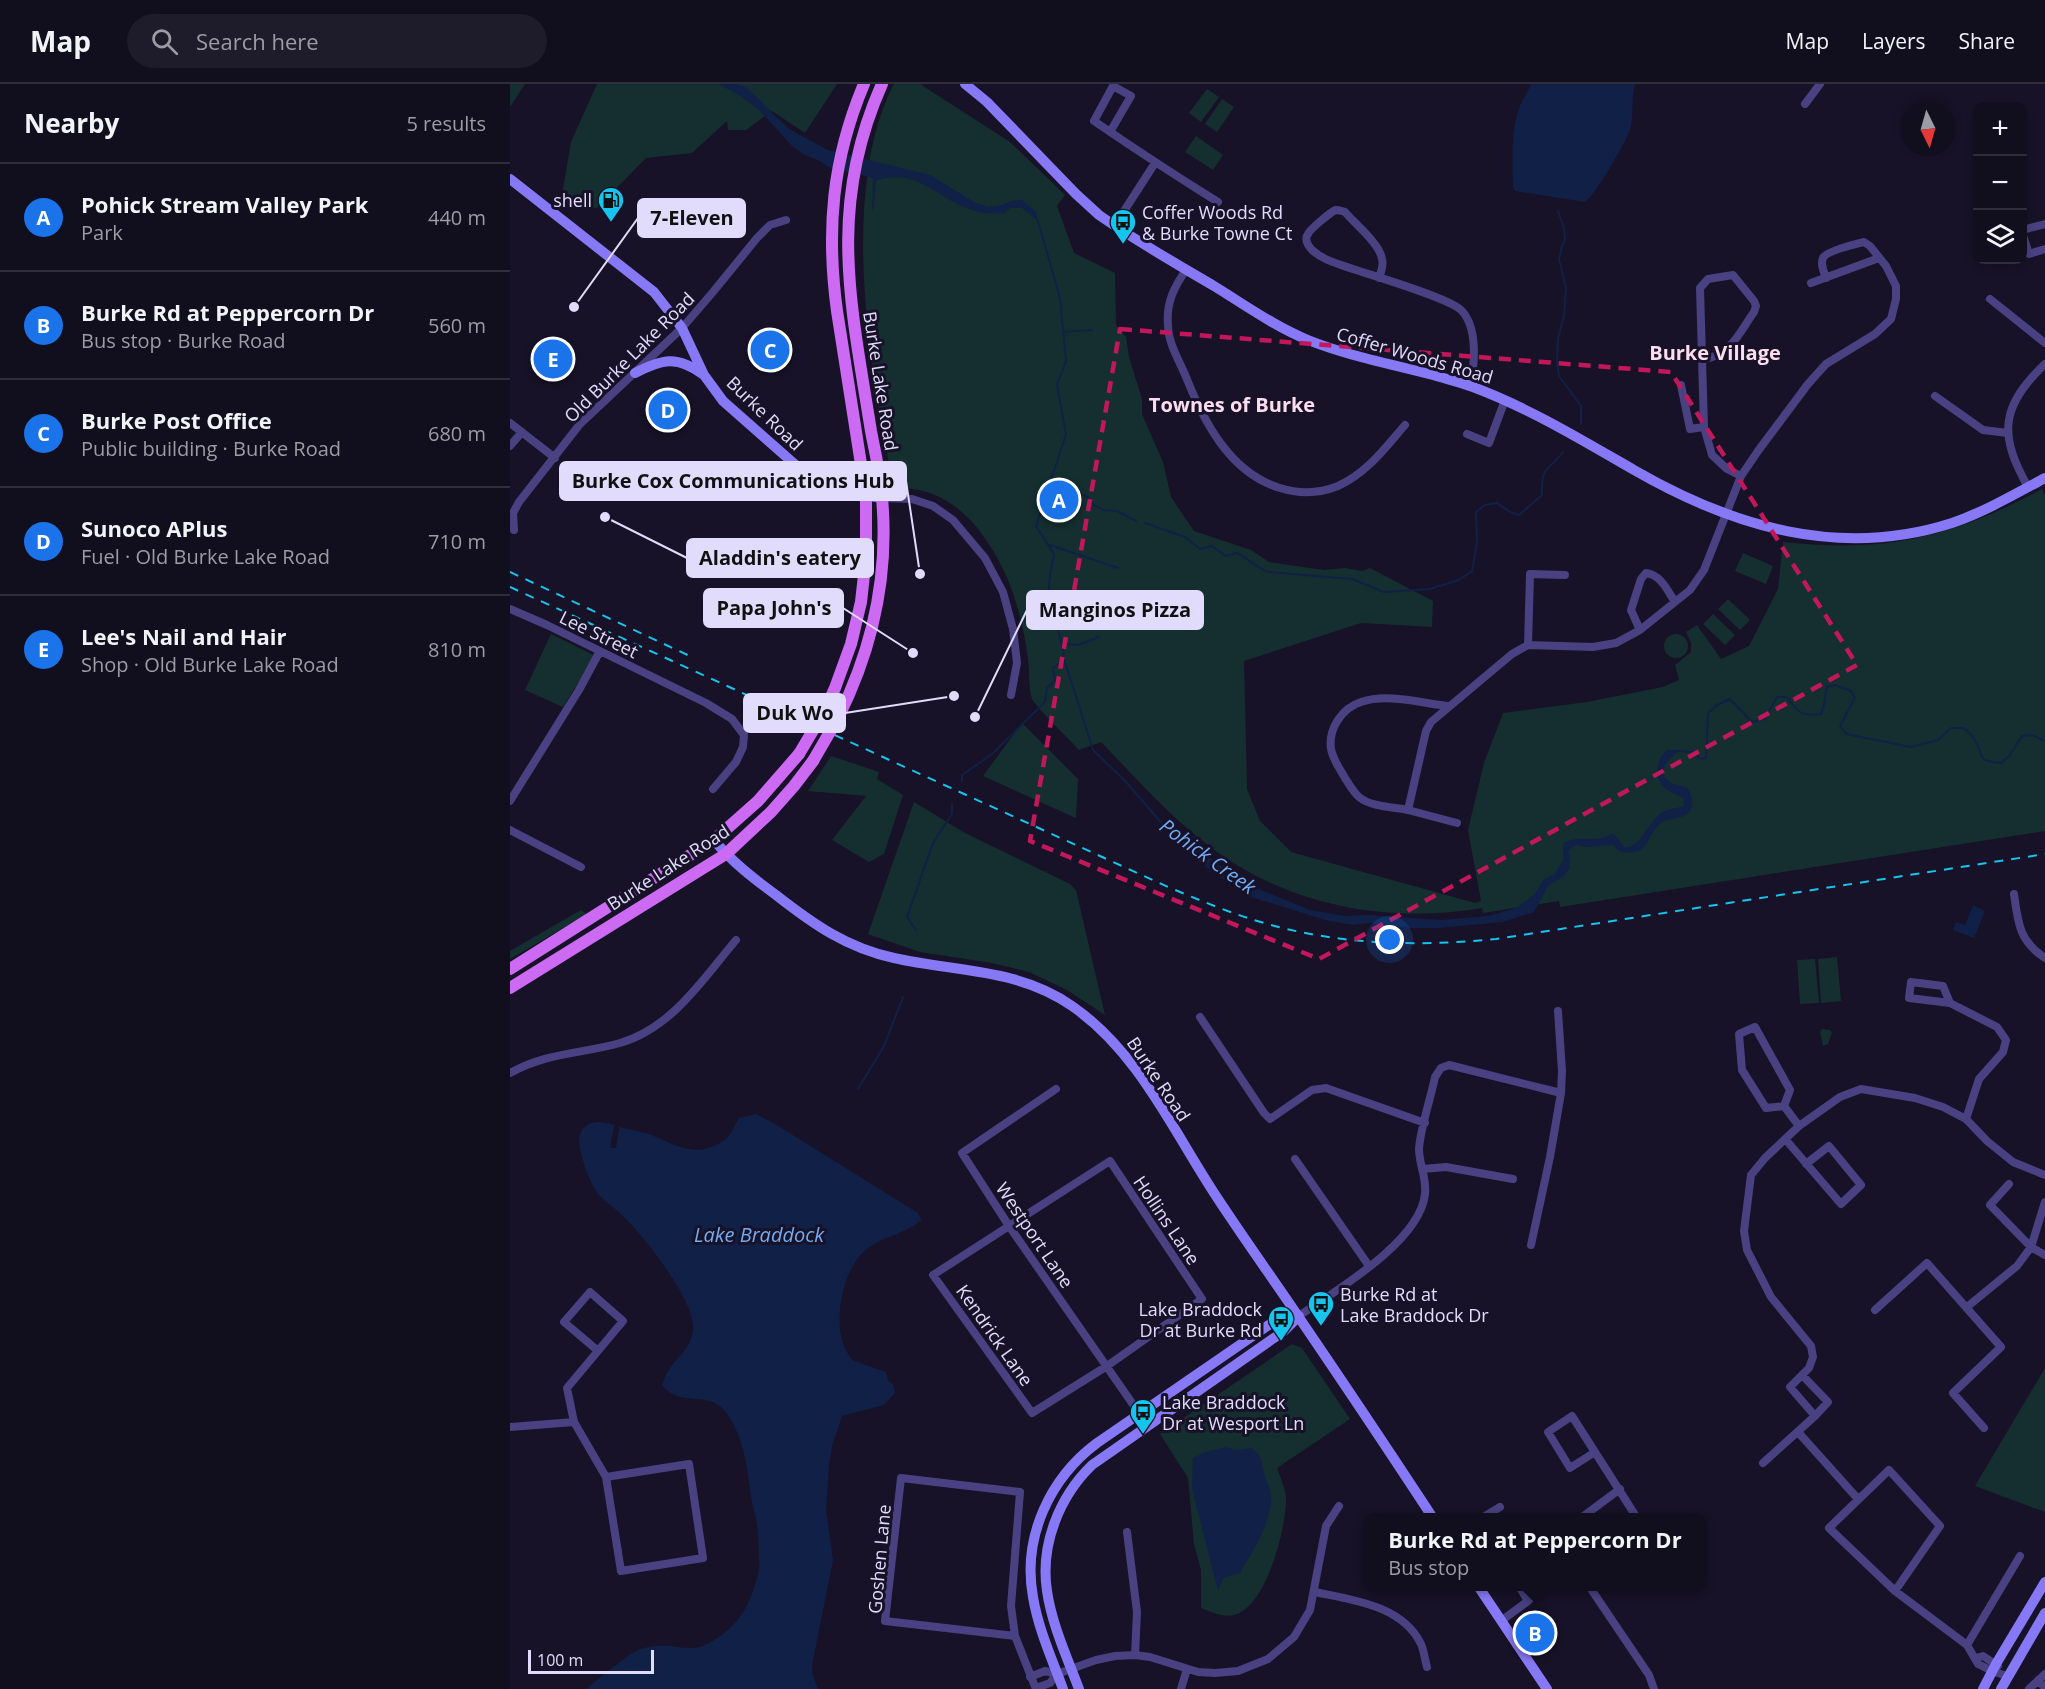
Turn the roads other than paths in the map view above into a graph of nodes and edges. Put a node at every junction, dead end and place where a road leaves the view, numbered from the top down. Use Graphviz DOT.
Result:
graph roads {
  1 [pos="864,84"];
  2 [pos="882,84"];
  3 [pos="965,84"];
  4 [pos="1820,84"];
  5 [pos="1805,104"];
  6 [pos="1110,132"];
  7 [pos="1155,162"];
  8 [pos="510,179"];
  9 [pos="1218,202"];
  10 [pos="786,220"];
  11 [pos="2045,224"];
  12 [pos="1115,225"];
  13 [pos="2027,229"];
  14 [pos="2027,247"];
  15 [pos="2045,249"];
  16 [pos="1878,258"];
  17 [pos="1186,270"];
  18 [pos="1379,278"];
  19 [pos="1826,278"];
  20 [pos="1811,284"];
  21 [pos="1990,299"];
  22 [pos="682,328"];
  23 [pos="2045,343"];
  24 [pos="1702,359"];
  25 [pos="2045,364"];
  26 [pos="635,373"];
  27 [pos="704,375"];
  28 [pos="1470,385"];
  29 [pos="1681,385"];
  30 [pos="1935,396"];
  31 [pos="1505,400"];
  32 [pos="510,423"];
  33 [pos="1405,425"];
  34 [pos="1704,427"];
  35 [pos="522,432"];
  36 [pos="2007,433"];
  37 [pos="1467,434"];
  38 [pos="510,446"];
  39 [pos="555,458"];
  40 [pos="1741,476"];
  41 [pos="2045,478"];
  42 [pos="2028,487"];
  43 [pos="866,496"];
  44 [pos="882,498"];
  45 [pos="1727,514"];
  46 [pos="514,530"];
  47 [pos="1565,575"];
  48 [pos="1676,602"];
  49 [pos="510,609"];
  50 [pos="1640,630"];
  51 [pos="1528,645"];
  52 [pos="600,651"];
  53 [pos="1011,695"];
  54 [pos="1448,706"];
  55 [pos="713,789"];
  56 [pos="510,801"];
  57 [pos="1408,810"];
  58 [pos="1457,823"];
  59 [pos="510,830"];
  60 [pos="714,840"];
  61 [pos="726,854"];
  62 [pos="581,867"];
  63 [pos="2014,894"];
  64 [pos="736,940"];
  65 [pos="2045,958"];
  66 [pos="510,969"];
  67 [pos="510,988"];
  68 [pos="1950,1003"];
  69 [pos="1558,1011"];
  70 [pos="1200,1017"];
  71 [pos="510,1073"];
  72 [pos="1056,1089"];
  73 [pos="1561,1093"];
  74 [pos="1784,1106"];
  75 [pos="1966,1119"];
  76 [pos="1425,1123"];
  77 [pos="1799,1126"];
  78 [pos="1786,1140"];
  79 [pos="1295,1159"];
  80 [pos="1806,1164"];
  81 [pos="1422,1169"];
  82 [pos="2045,1175"];
  83 [pos="1513,1179"];
  84 [pos="2009,1184"];
  85 [pos="2045,1202"];
  86 [pos="1009,1226"];
  87 [pos="1531,1245"];
  88 [pos="2031,1248"];
  89 [pos="2045,1255"];
  90 [pos="1369,1266"];
  91 [pos="1967,1307"];
  92 [pos="1875,1310"];
  93 [pos="1299,1316"];
  94 [pos="597,1350"];
  95 [pos="1107,1366"];
  96 [pos="1802,1375"];
  97 [pos="1140,1414"];
  98 [pos="1815,1416"];
  99 [pos="574,1422"];
  100 [pos="1148,1426"];
  101 [pos="510,1428"];
  102 [pos="1984,1428"];
  103 [pos="1797,1432"];
  104 [pos="1595,1452"];
  105 [pos="1763,1463"];
  106 [pos="606,1477"];
  107 [pos="1620,1489"];
  108 [pos="1858,1499"];
  109 [pos="1339,1506"];
  110 [pos="1500,1507"];
  111 [pos="1430,1513"];
  112 [pos="1490,1513"];
  113 [pos="1585,1513"];
  114 [pos="1635,1513"];
  115 [pos="1127,1532"];
  116 [pos="2020,1557"];
  117 [pos="2045,1582"];
  118 [pos="1481,1591"];
  119 [pos="1522,1591"];
  120 [pos="1539,1591"];
  121 [pos="1592,1591"];
  122 [pos="1895,1591"];
  123 [pos="1315,1592"];
  124 [pos="1528,1601"];
  125 [pos="2045,1613"];
  126 [pos="1501,1621"];
  127 [pos="1016,1636"];
  128 [pos="1967,1645"];
  129 [pos="1135,1655"];
  130 [pos="1427,1667"];
  131 [pos="1994,1667"];
  132 [pos="1071,1669"];
  133 [pos="1187,1669"];
  134 [pos="1057,1674"];
  135 [pos="2007,1676"];
  136 [pos="1030,1677"];
  137 [pos="2042,1677"];
  138 [pos="2045,1688"];
  139 [pos="1036,1689"];
  140 [pos="1063,1689"];
  141 [pos="1079,1689"];
  142 [pos="1181,1689"];
  143 [pos="1547,1689"];
  144 [pos="1654,1689"];
  145 [pos="1983,1689"];
  146 [pos="2001,1689"];
  147 [pos="2029,1689"];
  1 -- 43 [label="main road, Burke Lake Road"];
  2 -- 44 [label="main road, Burke Lake Road"];
  3 -- 12 [label="street, Coffer Woods Road"];
  4 -- 5 [label="street"];
  6 -- 6 [label="street"];
  6 -- 7 [label="street"];
  7 -- 9 [label="street"];
  7 -- 12 [label="street"];
  8 -- 22 [label="street, Burke Road"];
  10 -- 22 [label="street, Old Burke Lake Road"];
  11 -- 13 [label="street"];
  12 -- 17 [label="street, Coffer Woods Road"];
  14 -- 15 [label="street"];
  16 -- 19 [label="street"];
  16 -- 19 [label="street"];
  16 -- 40 [label="street"];
  17 -- 28 [label="street, Coffer Woods Road"];
  17 -- 33 [label="street"];
  18 -- 18 [label="street"];
  18 -- 28 [label="street"];
  19 -- 20 [label="street"];
  21 -- 23 [label="street"];
  22 -- 26 [label="street, Old Burke Lake Road"];
  22 -- 27 [label="street, Burke Road"];
  24 -- 24 [label="street"];
  24 -- 34 [label="street"];
  25 -- 36 [label="street"];
  26 -- 27 [label="street"];
  26 -- 39 [label="street, Old Burke Lake Road"];
  27 -- 43 [label="street, Burke Road"];
  28 -- 31 [label="street, Coffer Woods Road"];
  29 -- 34 [label="street"];
  30 -- 36 [label="street"];
  31 -- 37 [label="street"];
  31 -- 45 [label="street, Coffer Woods Road"];
  32 -- 35 [label="street"];
  34 -- 40 [label="street"];
  35 -- 38 [label="street"];
  35 -- 39 [label="street"];
  36 -- 42 [label="street"];
  39 -- 46 [label="street, Old Burke Lake Road"];
  40 -- 45 [label="street"];
  41 -- 42 [label="street, Coffer Woods Road"];
  42 -- 45 [label="street, Coffer Woods Road"];
  43 -- 44 [label="street, Burke Road"];
  43 -- 60 [label="main road, Burke Lake Road, bridge"];
  44 -- 53 [label="street, Burke Road"];
  44 -- 61 [label="main road, Burke Lake Road, bridge"];
  45 -- 48 [label="street"];
  47 -- 51 [label="street"];
  48 -- 50 [label="street"];
  48 -- 50 [label="street"];
  49 -- 52 [label="street, Lee Street"];
  50 -- 51 [label="street"];
  51 -- 54 [label="street"];
  52 -- 55 [label="street, Lee Street"];
  52 -- 56 [label="street"];
  54 -- 57 [label="street"];
  54 -- 57 [label="street"];
  57 -- 58 [label="street"];
  59 -- 62 [label="street"];
  60 -- 61 [label="street, Burke Road"];
  60 -- 66 [label="main road, Burke Lake Road"];
  61 -- 67 [label="main road, Burke Lake Road"];
  61 -- 93 [label="street, Burke Road"];
  63 -- 65 [label="street"];
  64 -- 71 [label="street"];
  68 -- 68 [label="street"];
  68 -- 75 [label="street"];
  69 -- 73 [label="street"];
  70 -- 76 [label="street"];
  72 -- 86 [label="street, Westport Lane"];
  73 -- 76 [label="street"];
  73 -- 87 [label="street"];
  74 -- 74 [label="street"];
  74 -- 77 [label="street"];
  75 -- 77 [label="street"];
  75 -- 82 [label="street"];
  76 -- 81 [label="street"];
  77 -- 78 [label="street"];
  78 -- 80 [label="street"];
  78 -- 96 [label="street"];
  79 -- 90 [label="street"];
  80 -- 80 [label="street"];
  81 -- 83 [label="street"];
  81 -- 90 [label="street"];
  84 -- 88 [label="street"];
  85 -- 88 [label="street"];
  86 -- 95 [label="street, Westport Lane"];
  86 -- 95 [label="street, Kendrick Lane"];
  86 -- 95 [label="street, Hollins Lane"];
  88 -- 89 [label="street"];
  88 -- 91 [label="street"];
  90 -- 93 [label="street"];
  91 -- 92 [label="street"];
  91 -- 102 [label="street"];
  93 -- 97 [label="street"];
  93 -- 100 [label="street"];
  93 -- 111 [label="street, Burke Road"];
  94 -- 94 [label="street"];
  94 -- 99 [label="street"];
  95 -- 97 [label="street, Westport Lane"];
  96 -- 98 [label="street"];
  96 -- 98 [label="street"];
  97 -- 100 [label="street, Westport Lane"];
  97 -- 134 [label="street"];
  98 -- 103 [label="street"];
  99 -- 101 [label="street"];
  99 -- 106 [label="street"];
  100 -- 132 [label="street"];
  103 -- 105 [label="street"];
  103 -- 108 [label="street"];
  104 -- 104 [label="street"];
  104 -- 107 [label="street"];
  106 -- 106 [label="street"];
  107 -- 113 [label="street"];
  107 -- 114 [label="street"];
  108 -- 122 [label="street"];
  108 -- 122 [label="street"];
  109 -- 123 [label="street"];
  110 -- 112 [label="street"];
  115 -- 129 [label="street"];
  116 -- 128 [label="street"];
  117 -- 131 [label="street"];
  118 -- 126 [label="street"];
  119 -- 124 [label="street"];
  120 -- 124 [label="street"];
  121 -- 144 [label="street"];
  122 -- 128 [label="street"];
  123 -- 130 [label="street"];
  123 -- 133 [label="street"];
  124 -- 126 [label="street"];
  125 -- 135 [label="street"];
  126 -- 143 [label="street"];
  127 -- 127 [label="street, Goshen Lane"];
  127 -- 136 [label="street"];
  128 -- 131 [label="street"];
  129 -- 132 [label="street"];
  129 -- 133 [label="street"];
  131 -- 135 [label="street"];
  131 -- 145 [label="street"];
  132 -- 134 [label="street"];
  132 -- 141 [label="street"];
  133 -- 142 [label="street"];
  134 -- 136 [label="street"];
  134 -- 139 [label="street"];
  134 -- 140 [label="street"];
  135 -- 146 [label="street"];
  136 -- 139 [label="street"];
  137 -- 138 [label="street"];
  137 -- 147 [label="street"];
}
